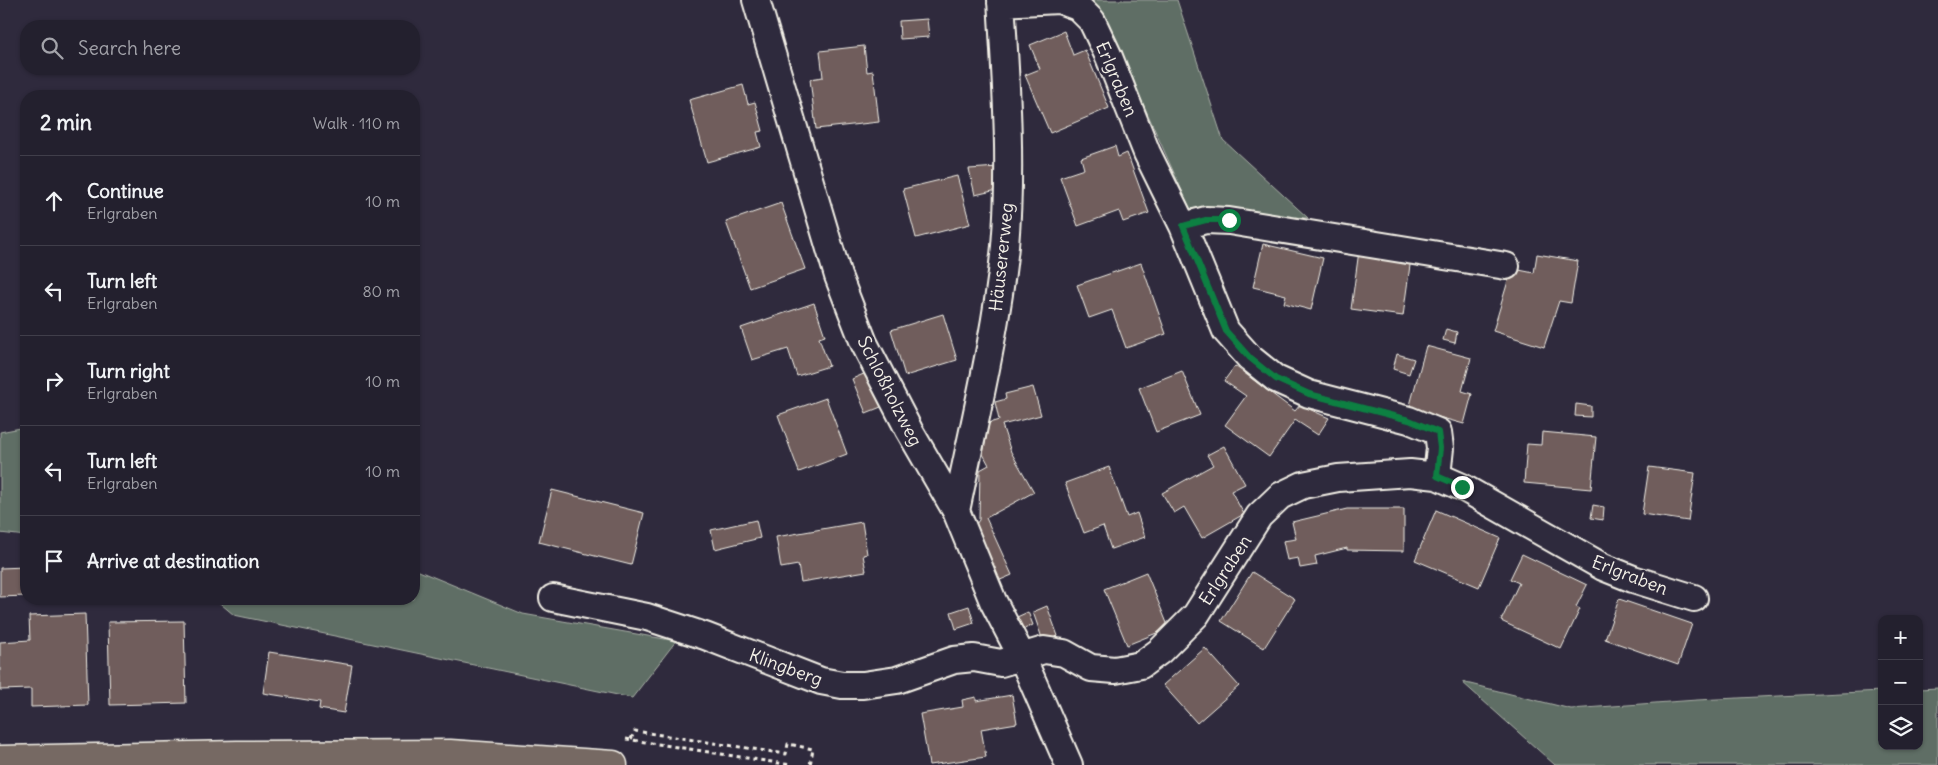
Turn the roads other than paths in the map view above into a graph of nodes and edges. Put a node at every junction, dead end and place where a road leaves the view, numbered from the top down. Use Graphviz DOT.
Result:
graph roads {
  1 [pos="756,0"];
  2 [pos="1001,1"];
  3 [pos="1183,226"];
  4 [pos="1506,266"];
  5 [pos="1437,476"];
  6 [pos="956,511"];
  7 [pos="553,598"];
  8 [pos="1694,598"];
  9 [pos="1022,657"];
  10 [pos="0,760"];
  11 [pos="613,765"];
  12 [pos="1069,765"];
  1 -- 6 [label="street, Schloßholzweg"];
  2 -- 3 [label="street, Erlgraben"];
  2 -- 6 [label="street, Häusererweg"];
  3 -- 4 [label="street"];
  3 -- 5 [label="street, Erlgraben"];
  5 -- 8 [label="street, Erlgraben"];
  5 -- 9 [label="street, Erlgraben"];
  6 -- 9 [label="street, Schloßholzweg"];
  7 -- 9 [label="street, Klingberg"];
  9 -- 12 [label="street, Schloßholzweg"];
  10 -- 11 [label="main road"];
}
